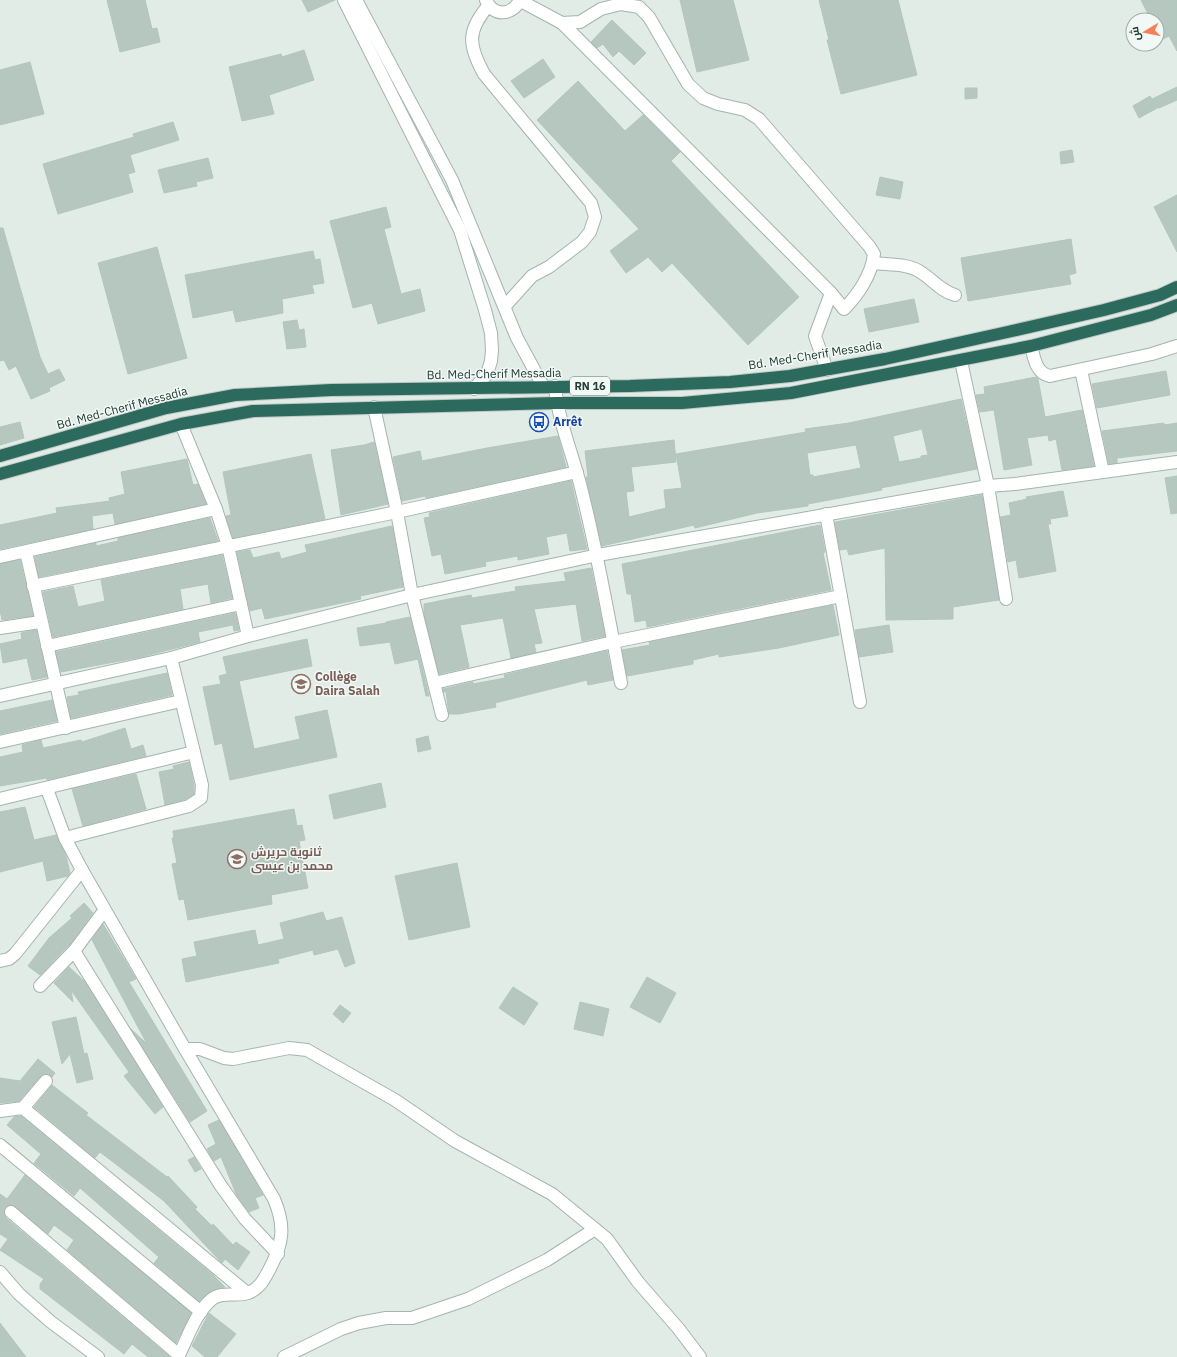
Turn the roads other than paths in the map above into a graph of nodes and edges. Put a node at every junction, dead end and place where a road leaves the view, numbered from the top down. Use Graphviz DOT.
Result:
graph roads {
  1 [pos="344,0"];
  2 [pos="356,0"];
  3 [pos="520,0"];
  4 [pos="487,3"];
  5 [pos="562,23"];
  6 [pos="873,263"];
  7 [pos="1177,286"];
  8 [pos="831,293"];
  9 [pos="955,295"];
  10 [pos="1177,305"];
  11 [pos="504,306"];
  12 [pos="1031,346"];
  13 [pos="1177,346"];
  14 [pos="961,361"];
  15 [pos="827,370"];
  16 [pos="1080,370"];
  17 [pos="549,386"];
  18 [pos="474,389"];
  19 [pos="556,403"];
  20 [pos="374,407"];
  21 [pos="181,424"];
  22 [pos="0,456"];
  23 [pos="1177,462"];
  24 [pos="578,472"];
  25 [pos="1103,472"];
  26 [pos="0,474"];
  27 [pos="988,486"];
  28 [pos="216,509"];
  29 [pos="397,512"];
  30 [pos="826,514"];
  31 [pos="228,546"];
  32 [pos="26,552"];
  33 [pos="598,555"];
  34 [pos="0,557"];
  35 [pos="33,586"];
  36 [pos="412,595"];
  37 [pos="842,596"];
  38 [pos="1006,599"];
  39 [pos="241,604"];
  40 [pos="40,622"];
  41 [pos="0,628"];
  42 [pos="248,636"];
  43 [pos="613,642"];
  44 [pos="47,646"];
  45 [pos="171,658"];
  46 [pos="56,683"];
  47 [pos="434,683"];
  48 [pos="621,683"];
  49 [pos="0,696"];
  50 [pos="181,701"];
  51 [pos="860,702"];
  52 [pos="442,715"];
  53 [pos="66,728"];
  54 [pos="0,742"];
  55 [pos="194,752"];
  56 [pos="47,789"];
  57 [pos="0,799"];
  58 [pos="65,838"];
  59 [pos="82,870"];
  60 [pos="104,911"];
  61 [pos="74,950"];
  62 [pos="0,961"];
  63 [pos="40,986"];
  64 [pos="185,1049"];
  65 [pos="46,1081"];
  66 [pos="23,1108"];
  67 [pos="0,1111"];
  68 [pos="0,1145"];
  69 [pos="11,1212"];
  70 [pos="595,1229"];
  71 [pos="278,1254"];
  72 [pos="0,1272"];
  73 [pos="247,1293"];
  74 [pos="201,1312"];
  75 [pos="180,1356"];
  76 [pos="98,1357"];
  77 [pos="284,1357"];
  78 [pos="700,1357"];
  1 -- 18 [label="street"];
  2 -- 11 [label="street"];
  3 -- 4 [label="street"];
  3 -- 5 [label="street"];
  4 -- 11 [label="street"];
  5 -- 6 [label="street"];
  5 -- 8 [label="street"];
  6 -- 8 [label="street"];
  6 -- 9 [label="street"];
  7 -- 15 [label="highway, Bd. Med-Cherif Messadia / RN 16"];
  8 -- 15 [label="street"];
  10 -- 12 [label="highway, RN 16"];
  11 -- 17 [label="street"];
  12 -- 14 [label="highway, RN 16"];
  12 -- 16 [label="street"];
  13 -- 16 [label="street"];
  14 -- 19 [label="highway, RN 16"];
  14 -- 27 [label="street"];
  15 -- 17 [label="highway, Bd. Med-Cherif Messadia / RN 16"];
  16 -- 25 [label="street"];
  17 -- 18 [label="highway, Bd. Med-Cherif Messadia / RN 16"];
  17 -- 19 [label="street"];
  18 -- 22 [label="highway, Bd. Med-Cherif Messadia / RN 16"];
  19 -- 20 [label="highway, RN 16"];
  19 -- 24 [label="street"];
  20 -- 21 [label="highway, RN 16"];
  20 -- 29 [label="street"];
  21 -- 26 [label="highway, RN 16"];
  21 -- 28 [label="street"];
  23 -- 25 [label="street"];
  24 -- 29 [label="street"];
  24 -- 33 [label="street"];
  25 -- 27 [label="street"];
  27 -- 30 [label="street"];
  27 -- 38 [label="street"];
  28 -- 31 [label="street"];
  28 -- 32 [label="street"];
  29 -- 31 [label="street"];
  29 -- 36 [label="street"];
  30 -- 33 [label="street"];
  30 -- 37 [label="street"];
  31 -- 35 [label="street"];
  31 -- 39 [label="street"];
  32 -- 34 [label="street"];
  32 -- 35 [label="street"];
  33 -- 36 [label="street"];
  33 -- 43 [label="street"];
  35 -- 40 [label="street"];
  36 -- 42 [label="street"];
  36 -- 47 [label="street"];
  37 -- 43 [label="street"];
  37 -- 51 [label="street"];
  39 -- 42 [label="street"];
  39 -- 44 [label="street"];
  40 -- 41 [label="street"];
  40 -- 44 [label="street"];
  42 -- 45 [label="street"];
  43 -- 47 [label="street"];
  43 -- 48 [label="street"];
  44 -- 46 [label="street"];
  45 -- 46 [label="street"];
  45 -- 50 [label="street"];
  46 -- 49 [label="street"];
  46 -- 53 [label="street"];
  47 -- 52 [label="street"];
  50 -- 53 [label="street"];
  50 -- 55 [label="street"];
  53 -- 54 [label="street"];
  55 -- 56 [label="street"];
  55 -- 58 [label="street"];
  56 -- 57 [label="street"];
  56 -- 58 [label="street"];
  58 -- 59 [label="street"];
  59 -- 60 [label="street"];
  59 -- 62 [label="street"];
  60 -- 61 [label="street"];
  60 -- 64 [label="street"];
  61 -- 63 [label="street"];
  61 -- 71 [label="street"];
  64 -- 70 [label="street"];
  64 -- 71 [label="street"];
  65 -- 66 [label="street"];
  66 -- 67 [label="street"];
  66 -- 73 [label="street"];
  68 -- 74 [label="street"];
  69 -- 75 [label="street"];
  70 -- 77 [label="street"];
  70 -- 78 [label="street"];
  71 -- 73 [label="street"];
  72 -- 76 [label="street"];
  73 -- 74 [label="street"];
  74 -- 75 [label="street"];
}
